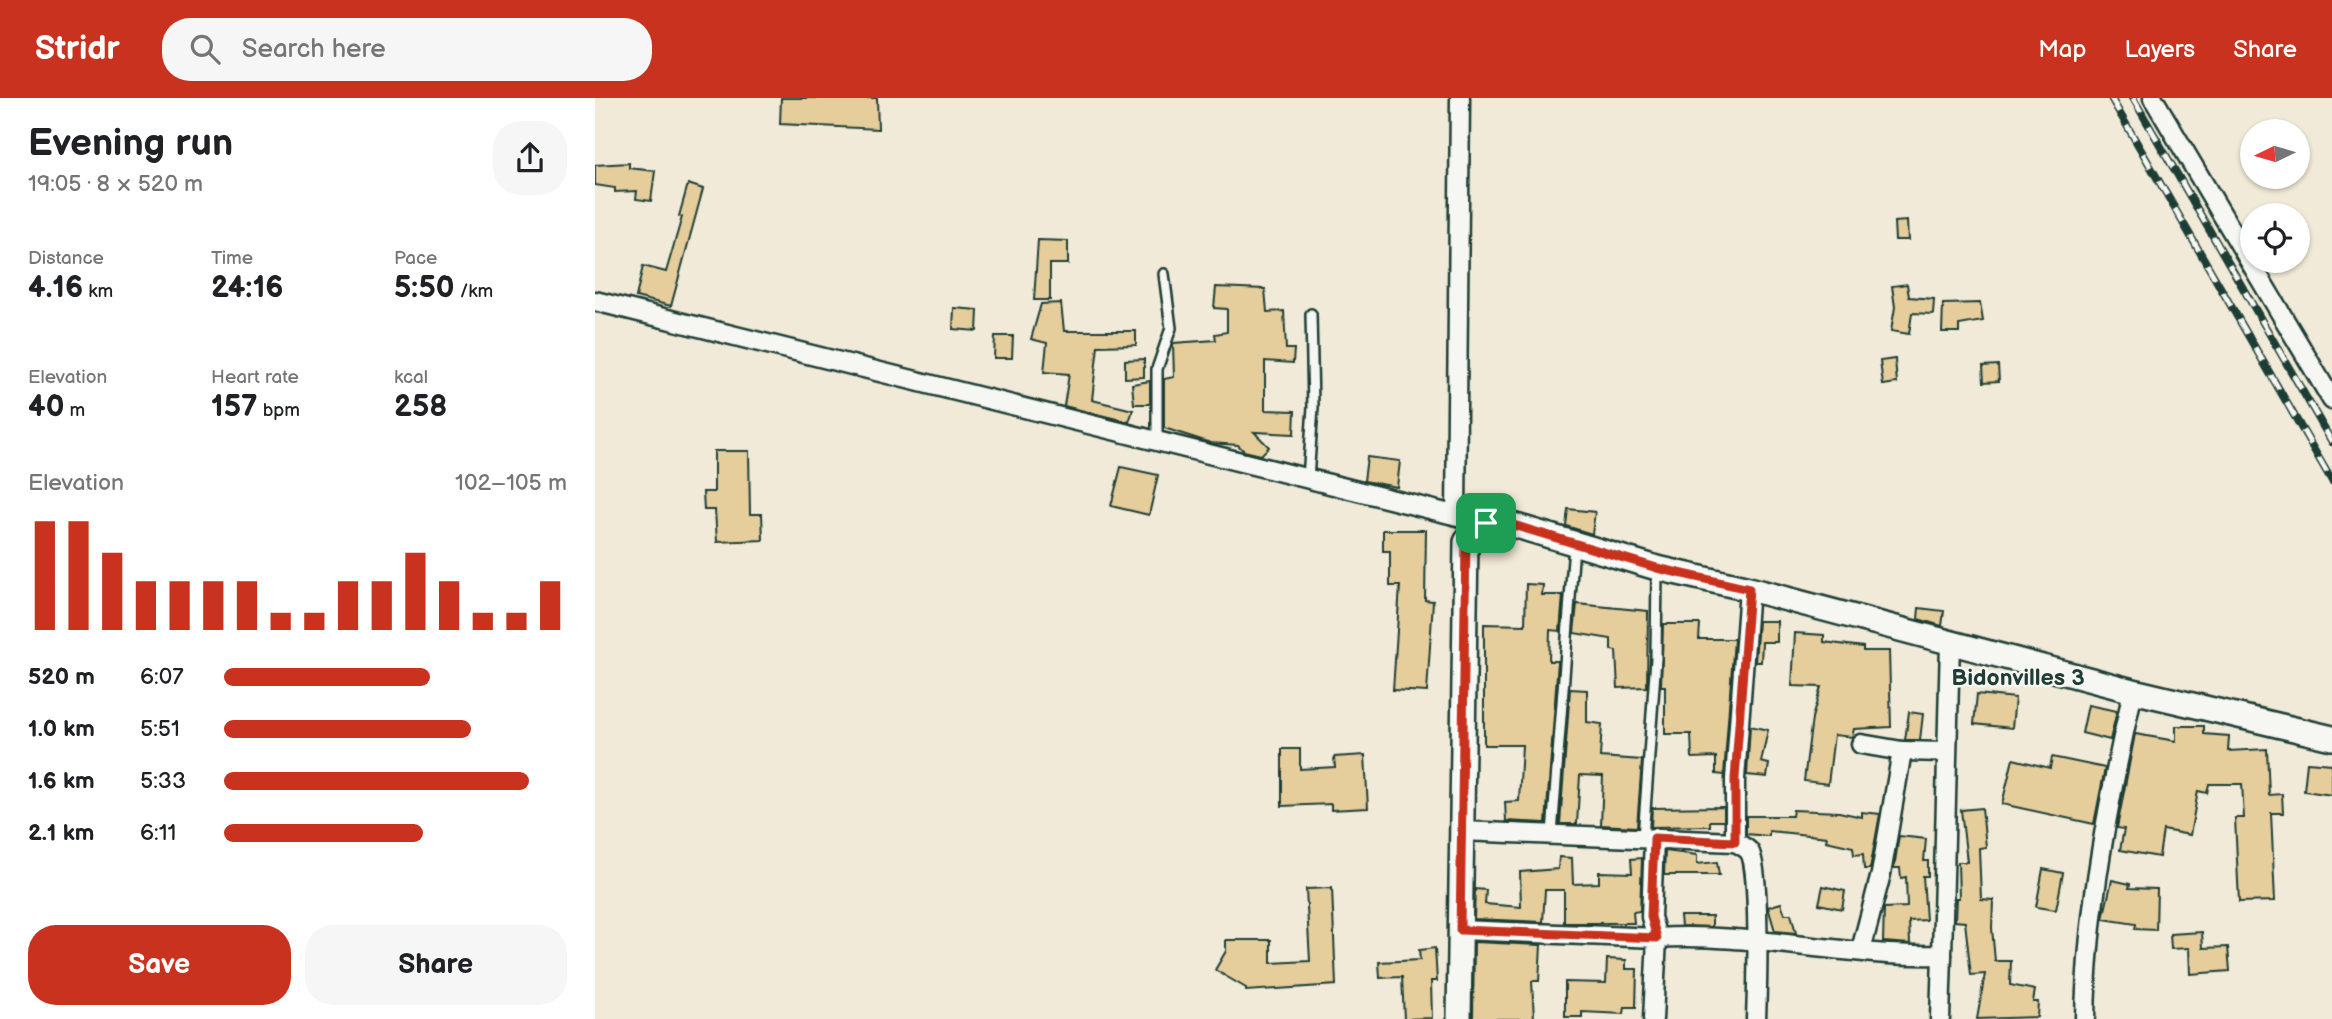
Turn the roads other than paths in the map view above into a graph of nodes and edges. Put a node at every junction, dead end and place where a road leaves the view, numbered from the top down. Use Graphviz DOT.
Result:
graph roads {
  1 [pos="1460,98"];
  2 [pos="2153,98"];
  3 [pos="1164,274"];
  4 [pos="595,301"];
  5 [pos="1311,314"];
  6 [pos="2332,400"];
  7 [pos="1157,442"];
  8 [pos="1308,479"];
  9 [pos="1456,515"];
  10 [pos="1486,523"];
  11 [pos="1574,544"];
  12 [pos="1657,568"];
  13 [pos="1749,589"];
  14 [pos="1949,642"];
  15 [pos="2133,691"];
  16 [pos="2332,738"];
  17 [pos="1861,744"];
  18 [pos="1902,751"];
  19 [pos="1945,752"];
  20 [pos="1461,831"];
  21 [pos="1552,834"];
  22 [pos="1648,838"];
  23 [pos="1735,842"];
  24 [pos="1460,930"];
  25 [pos="1657,938"];
  26 [pos="1758,943"];
  27 [pos="1861,950"];
  28 [pos="1942,955"];
  29 [pos="1459,1019"];
  30 [pos="1653,1019"];
  31 [pos="1756,1019"];
  32 [pos="1940,1019"];
  33 [pos="2085,1019"];
  1 -- 9 [label="street"];
  2 -- 6 [label="street"];
  3 -- 7 [label="lane"];
  4 -- 7 [label="street"];
  5 -- 8 [label="lane"];
  7 -- 8 [label="street"];
  8 -- 9 [label="street"];
  9 -- 10 [label="street"];
  10 -- 11 [label="street"];
  10 -- 20 [label="street"];
  11 -- 12 [label="street"];
  11 -- 21 [label="lane"];
  12 -- 13 [label="street"];
  12 -- 22 [label="lane"];
  13 -- 14 [label="street"];
  13 -- 23 [label="street"];
  14 -- 15 [label="street"];
  14 -- 19 [label="street"];
  15 -- 16 [label="street"];
  15 -- 33 [label="street"];
  17 -- 18 [label="street"];
  18 -- 19 [label="street"];
  18 -- 27 [label="street"];
  19 -- 28 [label="street"];
  20 -- 21 [label="street"];
  20 -- 24 [label="street"];
  21 -- 22 [label="street"];
  22 -- 23 [label="street"];
  22 -- 25 [label="street"];
  23 -- 26 [label="street"];
  24 -- 25 [label="street"];
  24 -- 29 [label="street"];
  25 -- 26 [label="street"];
  25 -- 30 [label="street"];
  26 -- 27 [label="street"];
  26 -- 31 [label="street"];
  27 -- 28 [label="street"];
  28 -- 32 [label="street"];
}
